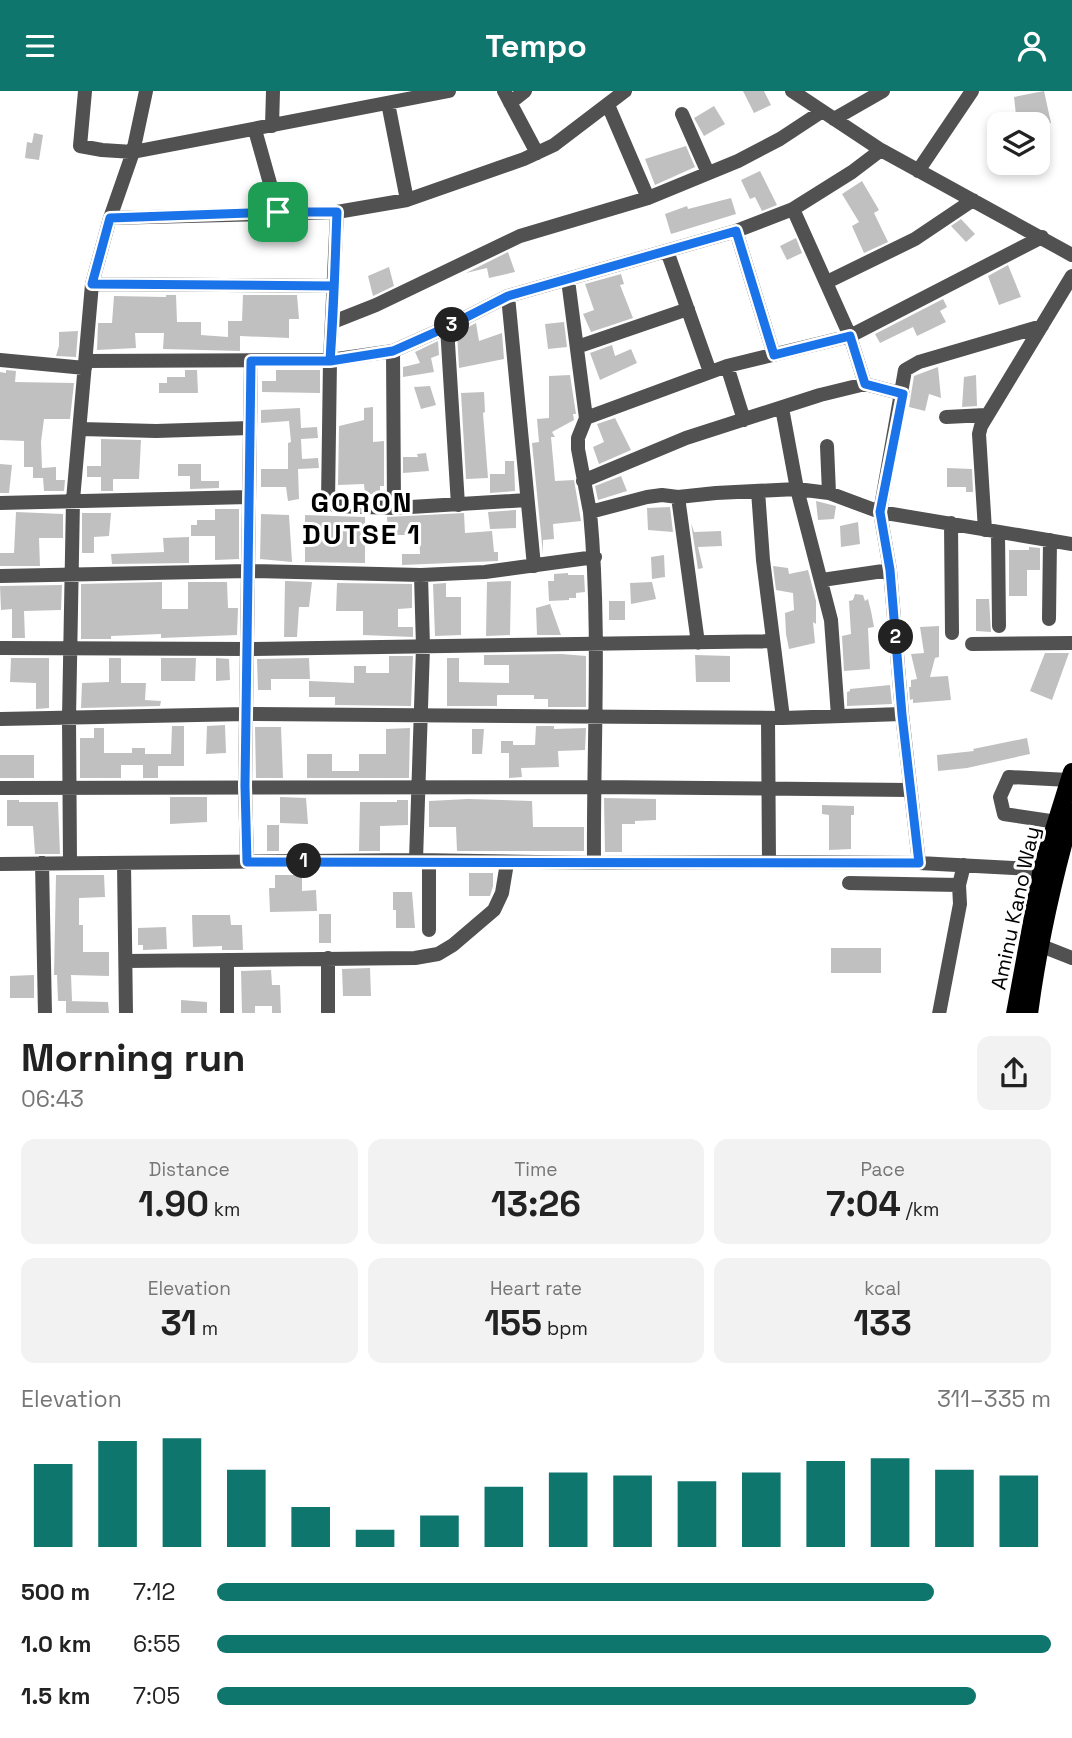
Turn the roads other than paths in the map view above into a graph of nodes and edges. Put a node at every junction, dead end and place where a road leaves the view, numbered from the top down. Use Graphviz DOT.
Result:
graph roads {
  1 [pos="85,91"];
  2 [pos="146,91"];
  3 [pos="273,91"];
  4 [pos="449,91"];
  5 [pos="524,91"];
  6 [pos="625,91"];
  7 [pos="792,91"];
  8 [pos="884,91"];
  9 [pos="955,91"];
  10 [pos="972,91"];
  11 [pos="507,97"];
  12 [pos="388,103"];
  13 [pos="608,105"];
  14 [pos="963,106"];
  15 [pos="682,114"];
  16 [pos="828,115"];
  17 [pos="272,126"];
  18 [pos="255,130"];
  19 [pos="881,151"];
  20 [pos="133,152"];
  21 [pos="537,153"];
  22 [pos="918,171"];
  23 [pos="708,173"];
  24 [pos="648,198"];
  25 [pos="407,200"];
  26 [pos="973,200"];
  27 [pos="793,209"];
  28 [pos="278,212"];
  29 [pos="337,212"];
  30 [pos="110,218"];
  31 [pos="736,231"];
  32 [pos="1042,237"];
  33 [pos="667,251"];
  34 [pos="1072,255"];
  35 [pos="1072,276"];
  36 [pos="568,280"];
  37 [pos="827,282"];
  38 [pos="92,284"];
  39 [pos="334,286"];
  40 [pos="508,296"];
  41 [pos="688,309"];
  42 [pos="333,322"];
  43 [pos="1042,325"];
  44 [pos="447,327"];
  45 [pos="850,336"];
  46 [pos="577,347"];
  47 [pos="393,351"];
  48 [pos="774,355"];
  49 [pos="0,360"];
  50 [pos="251,361"];
  51 [pos="330,361"];
  52 [pos="85,365"];
  53 [pos="727,366"];
  54 [pos="710,372"];
  55 [pos="865,384"];
  56 [pos="903,394"];
  57 [pos="782,408"];
  58 [pos="986,415"];
  59 [pos="946,417"];
  60 [pos="586,418"];
  61 [pos="744,420"];
  62 [pos="250,428"];
  63 [pos="81,429"];
  64 [pos="827,446"];
  65 [pos="583,481"];
  66 [pos="797,489"];
  67 [pos="758,491"];
  68 [pos="829,493"];
  69 [pos="248,497"];
  70 [pos="678,497"];
  71 [pos="73,500"];
  72 [pos="527,500"];
  73 [pos="0,503"];
  74 [pos="458,505"];
  75 [pos="394,508"];
  76 [pos="590,512"];
  77 [pos="880,512"];
  78 [pos="951,523"];
  79 [pos="991,531"];
  80 [pos="1050,540"];
  81 [pos="1072,544"];
  82 [pos="594,557"];
  83 [pos="534,566"];
  84 [pos="890,570"];
  85 [pos="249,571"];
  86 [pos="71,574"];
  87 [pos="421,575"];
  88 [pos="0,576"];
  89 [pos="822,580"];
  90 [pos="1049,619"];
  91 [pos="999,626"];
  92 [pos="952,633"];
  93 [pos="773,641"];
  94 [pos="597,643"];
  95 [pos="698,643"];
  96 [pos="1072,643"];
  97 [pos="972,644"];
  98 [pos="423,646"];
  99 [pos="0,648"];
  100 [pos="71,649"];
  101 [pos="248,649"];
  102 [pos="246,714"];
  103 [pos="902,715"];
  104 [pos="421,716"];
  105 [pos="595,716"];
  106 [pos="838,716"];
  107 [pos="69,718"];
  108 [pos="776,718"];
  109 [pos="0,719"];
  110 [pos="1071,776"];
  111 [pos="245,786"];
  112 [pos="594,787"];
  113 [pos="0,788"];
  114 [pos="70,788"];
  115 [pos="419,789"];
  116 [pos="767,790"];
  117 [pos="910,790"];
  118 [pos="1064,817"];
  119 [pos="423,861"];
  120 [pos="70,862"];
  121 [pos="247,862"];
  122 [pos="769,862"];
  123 [pos="42,863"];
  124 [pos="124,863"];
  125 [pos="508,863"];
  126 [pos="594,863"];
  127 [pos="919,863"];
  128 [pos="0,864"];
  129 [pos="964,865"];
  130 [pos="1049,869"];
  131 [pos="849,883"];
  132 [pos="959,885"];
  133 [pos="429,930"];
  134 [pos="1039,945"];
  135 [pos="328,958"];
  136 [pos="1072,958"];
  137 [pos="226,960"];
  138 [pos="126,961"];
  139 [pos="45,1013"];
  140 [pos="126,1013"];
  141 [pos="228,1013"];
  142 [pos="328,1013"];
  143 [pos="939,1013"];
  144 [pos="1016,1013"];
  145 [pos="1029,1013"];
  1 -- 20 [label="street"];
  2 -- 20 [label="street"];
  3 -- 17 [label="street"];
  4 -- 12 [label="street"];
  5 -- 11 [label="street"];
  6 -- 13 [label="street"];
  7 -- 16 [label="street"];
  8 -- 16 [label="street"];
  9 -- 14 [label="street"];
  10 -- 14 [label="street"];
  11 -- 21 [label="street"];
  12 -- 17 [label="street"];
  12 -- 25 [label="street"];
  13 -- 21 [label="street"];
  13 -- 24 [label="street"];
  14 -- 22 [label="street"];
  15 -- 23 [label="street"];
  16 -- 19 [label="street"];
  16 -- 23 [label="street"];
  17 -- 18 [label="street"];
  18 -- 20 [label="street"];
  18 -- 28 [label="street"];
  19 -- 22 [label="street"];
  19 -- 27 [label="street"];
  20 -- 30 [label="street"];
  21 -- 25 [label="street"];
  22 -- 26 [label="street"];
  23 -- 24 [label="street"];
  24 -- 42 [label="street"];
  25 -- 29 [label="street"];
  26 -- 32 [label="street"];
  26 -- 37 [label="street"];
  27 -- 31 [label="street"];
  27 -- 37 [label="street"];
  28 -- 29 [label="street"];
  28 -- 30 [label="street"];
  29 -- 39 [label="street"];
  30 -- 38 [label="street"];
  31 -- 33 [label="street"];
  31 -- 48 [label="street"];
  32 -- 34 [label="street"];
  32 -- 45 [label="street"];
  33 -- 36 [label="street"];
  33 -- 41 [label="street"];
  35 -- 43 [label="street"];
  36 -- 40 [label="street"];
  36 -- 46 [label="street"];
  37 -- 45 [label="street"];
  38 -- 39 [label="street"];
  38 -- 52 [label="street"];
  39 -- 42 [label="street"];
  40 -- 44 [label="street"];
  40 -- 72 [label="street"];
  41 -- 46 [label="street"];
  41 -- 54 [label="street"];
  42 -- 51 [label="street"];
  43 -- 56 [label="street"];
  43 -- 58 [label="street"];
  44 -- 47 [label="street"];
  44 -- 74 [label="street"];
  45 -- 48 [label="street"];
  45 -- 55 [label="street"];
  46 -- 60 [label="street"];
  47 -- 51 [label="street"];
  47 -- 75 [label="street"];
  48 -- 53 [label="street"];
  49 -- 52 [label="street"];
  50 -- 51 [label="street"];
  50 -- 52 [label="street"];
  50 -- 62 [label="street"];
  51 -- 75 [label="street"];
  52 -- 63 [label="street"];
  53 -- 54 [label="street"];
  53 -- 61 [label="street"];
  54 -- 60 [label="street"];
  55 -- 56 [label="street"];
  55 -- 57 [label="street"];
  56 -- 77 [label="street"];
  57 -- 61 [label="street"];
  57 -- 66 [label="street"];
  58 -- 59 [label="street"];
  58 -- 79 [label="street"];
  60 -- 65 [label="street"];
  61 -- 65 [label="street"];
  62 -- 63 [label="street"];
  62 -- 69 [label="street"];
  63 -- 71 [label="street"];
  64 -- 68 [label="street"];
  65 -- 76 [label="street"];
  66 -- 67 [label="street"];
  66 -- 68 [label="street"];
  66 -- 89 [label="street"];
  67 -- 70 [label="street"];
  67 -- 93 [label="street"];
  68 -- 77 [label="street"];
  69 -- 71 [label="street"];
  69 -- 85 [label="street"];
  70 -- 76 [label="street"];
  70 -- 95 [label="street"];
  71 -- 73 [label="street"];
  71 -- 86 [label="street"];
  72 -- 74 [label="street"];
  72 -- 83 [label="street"];
  74 -- 75 [label="street"];
  76 -- 82 [label="street"];
  77 -- 78 [label="street"];
  77 -- 84 [label="street"];
  78 -- 79 [label="street"];
  78 -- 92 [label="street"];
  79 -- 80 [label="street"];
  79 -- 91 [label="street"];
  80 -- 81 [label="street"];
  80 -- 90 [label="street"];
  82 -- 83 [label="street"];
  82 -- 94 [label="street"];
  83 -- 87 [label="street"];
  84 -- 89 [label="street"];
  84 -- 103 [label="street"];
  85 -- 86 [label="street"];
  85 -- 87 [label="street"];
  85 -- 101 [label="street"];
  86 -- 88 [label="street"];
  86 -- 100 [label="street"];
  87 -- 98 [label="street"];
  89 -- 106 [label="street"];
  93 -- 95 [label="street"];
  93 -- 108 [label="street"];
  94 -- 95 [label="street"];
  94 -- 98 [label="street"];
  94 -- 105 [label="street"];
  96 -- 97 [label="street"];
  98 -- 101 [label="street"];
  98 -- 104 [label="street"];
  99 -- 100 [label="street"];
  100 -- 101 [label="street"];
  100 -- 107 [label="street"];
  101 -- 102 [label="street"];
  102 -- 104 [label="street"];
  102 -- 107 [label="street"];
  102 -- 111 [label="street"];
  103 -- 106 [label="street"];
  103 -- 117 [label="street"];
  104 -- 105 [label="street"];
  104 -- 115 [label="street"];
  105 -- 108 [label="street"];
  105 -- 112 [label="street"];
  106 -- 108 [label="street"];
  107 -- 109 [label="street"];
  107 -- 114 [label="street"];
  108 -- 116 [label="street"];
  110 -- 118 [label="main road, Aminu Kano Way"];
  110 -- 118 [label="street"];
  111 -- 114 [label="street"];
  111 -- 115 [label="street"];
  111 -- 121 [label="street"];
  112 -- 115 [label="street"];
  112 -- 116 [label="street"];
  112 -- 126 [label="street"];
  113 -- 114 [label="street"];
  114 -- 120 [label="street"];
  115 -- 119 [label="street"];
  116 -- 117 [label="street"];
  116 -- 122 [label="street"];
  117 -- 127 [label="street"];
  118 -- 130 [label="main road, Aminu Kano Way"];
  119 -- 121 [label="street"];
  119 -- 125 [label="street"];
  119 -- 133 [label="street"];
  120 -- 123 [label="street"];
  120 -- 124 [label="street"];
  121 -- 124 [label="street"];
  122 -- 126 [label="street"];
  122 -- 127 [label="street"];
  123 -- 128 [label="street"];
  123 -- 139 [label="street"];
  124 -- 138 [label="street"];
  125 -- 126 [label="street"];
  125 -- 135 [label="street"];
  127 -- 129 [label="street"];
  129 -- 130 [label="street"];
  129 -- 132 [label="street"];
  130 -- 134 [label="main road, Aminu Kano Way"];
  130 -- 144 [label="main road, Aminu Kano Way"];
  131 -- 132 [label="street"];
  132 -- 143 [label="street"];
  134 -- 136 [label="street"];
  134 -- 145 [label="main road, Aminu Kano Way"];
  135 -- 137 [label="street"];
  135 -- 142 [label="street"];
  137 -- 138 [label="street"];
  137 -- 141 [label="street"];
  138 -- 140 [label="street"];
}
